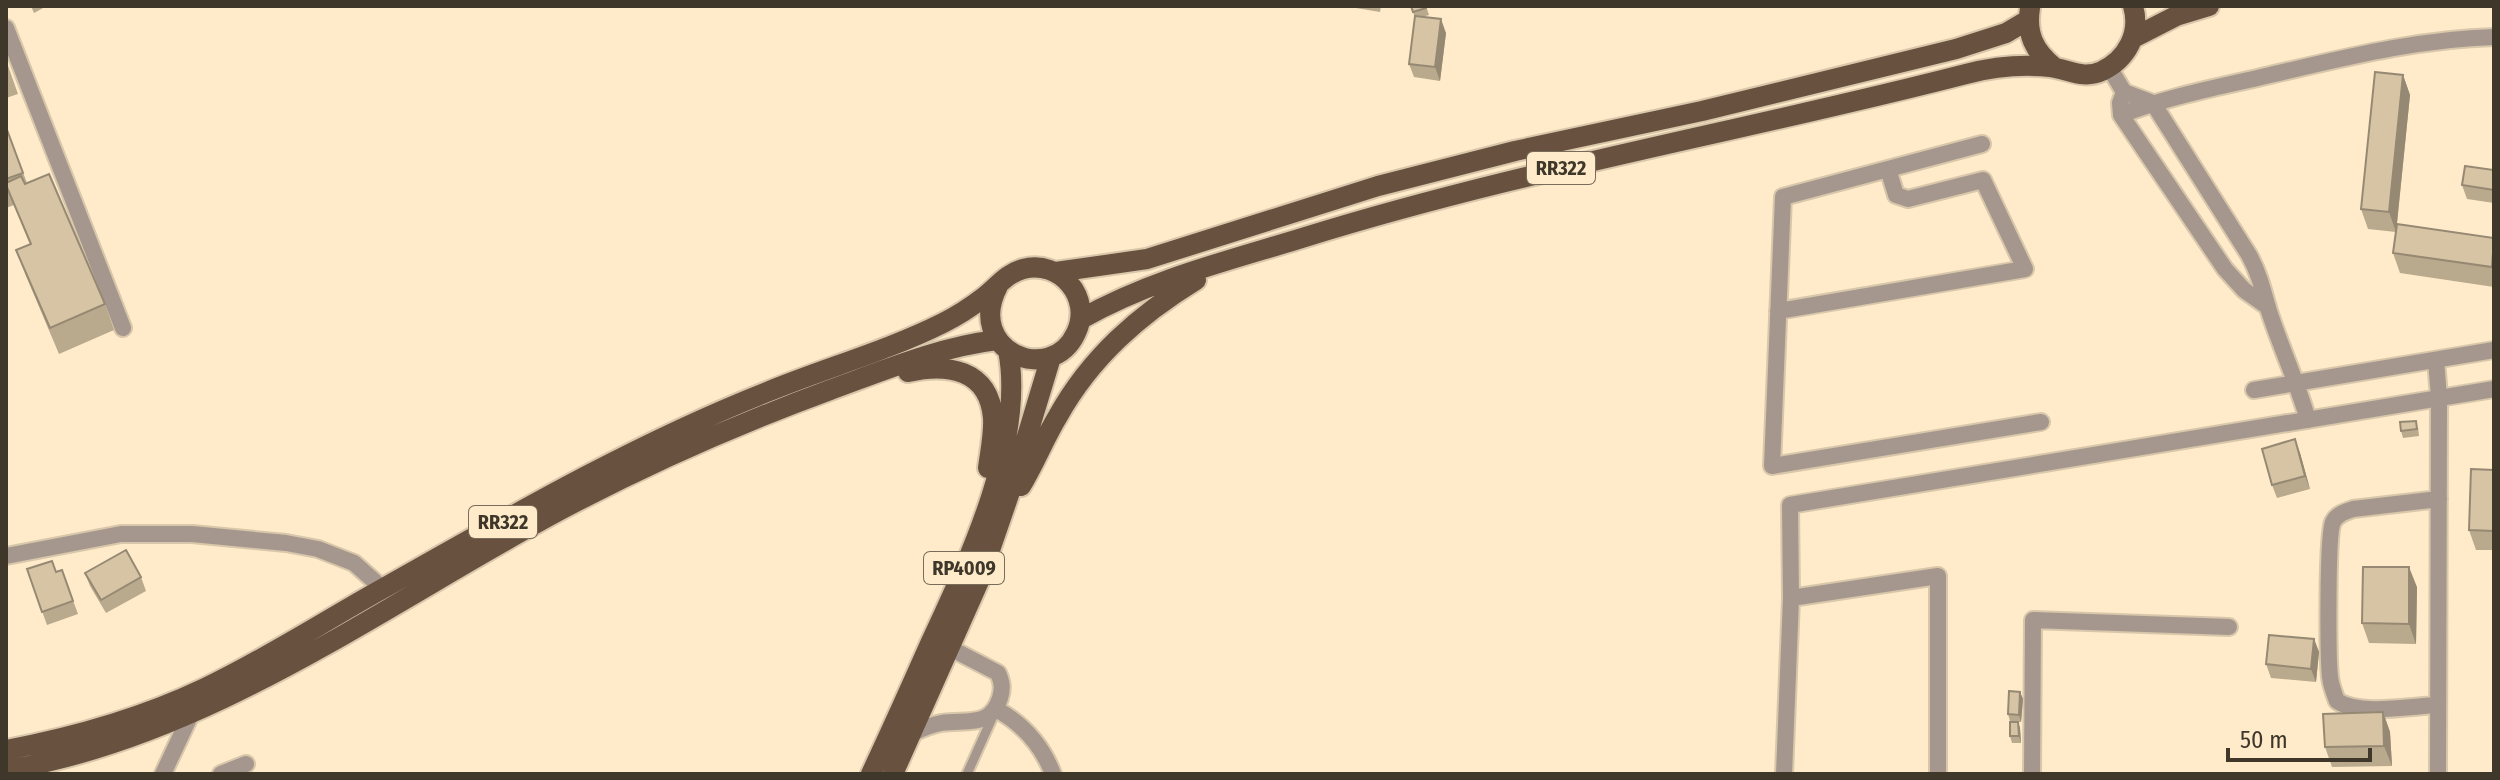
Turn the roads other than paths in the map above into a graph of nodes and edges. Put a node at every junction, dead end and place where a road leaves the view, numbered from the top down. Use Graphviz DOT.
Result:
graph roads {
  1 [pos="2133,6"];
  2 [pos="2209,6"];
  3 [pos="2029,13"];
  4 [pos="6,28"];
  5 [pos="2494,37"];
  6 [pos="2133,38"];
  7 [pos="2054,67"];
  8 [pos="2109,67"];
  9 [pos="2124,92"];
  10 [pos="2153,103"];
  11 [pos="2121,115"];
  12 [pos="1982,144"];
  13 [pos="1888,169"];
  14 [pos="1239,257"];
  15 [pos="1056,272"];
  16 [pos="998,286"];
  17 [pos="2268,307"];
  18 [pos="1778,311"];
  19 [pos="1081,319"];
  20 [pos="123,328"];
  21 [pos="1003,345"];
  22 [pos="2494,350"];
  23 [pos="1051,357"];
  24 [pos="2436,360"];
  25 [pos="2298,382"];
  26 [pos="841,386"];
  27 [pos="2494,389"];
  28 [pos="2254,390"];
  29 [pos="2439,397"];
  30 [pos="2308,420"];
  31 [pos="2041,422"];
  32 [pos="2439,499"];
  33 [pos="994,512"];
  34 [pos="6,556"];
  35 [pos="382,588"];
  36 [pos="1791,598"];
  37 [pos="2229,627"];
  38 [pos="948,647"];
  39 [pos="2438,705"];
  40 [pos="996,709"];
  41 [pos="192,712"];
  42 [pos="911,734"];
  43 [pos="6,750"];
  44 [pos="246,764"];
  45 [pos="19,771"];
  46 [pos="163,774"];
  47 [pos="221,774"];
  48 [pos="871,774"];
  49 [pos="893,774"];
  50 [pos="967,774"];
  51 [pos="1053,774"];
  52 [pos="1784,774"];
  53 [pos="1938,774"];
  54 [pos="2032,774"];
  55 [pos="2438,774"];
  1 -- 6 [label="main road"];
  2 -- 6 [label="main road"];
  3 -- 7 [label="main road, RR322"];
  3 -- 15 [label="main road, RR322"];
  4 -- 20 [label="street"];
  5 -- 10 [label="street"];
  6 -- 8 [label="main road"];
  7 -- 8 [label="main road, RR322"];
  7 -- 14 [label="main road, RR322"];
  8 -- 9 [label="street"];
  9 -- 10 [label="street"];
  9 -- 11 [label="street"];
  10 -- 11 [label="street"];
  10 -- 17 [label="street"];
  11 -- 17 [label="street"];
  12 -- 13 [label="street"];
  13 -- 18 [label="street"];
  13 -- 18 [label="street"];
  14 -- 19 [label="main road, RR322"];
  14 -- 33 [label="main road"];
  15 -- 16 [label="main road, RR322"];
  15 -- 19 [label="main road"];
  16 -- 21 [label="main road"];
  16 -- 35 [label="main road, RR322"];
  17 -- 25 [label="street"];
  18 -- 31 [label="street"];
  19 -- 23 [label="main road, RR322"];
  21 -- 23 [label="main road, RR322"];
  21 -- 26 [label="main road, RR322"];
  21 -- 33 [label="main road, RP4009"];
  22 -- 24 [label="street"];
  23 -- 33 [label="main road, RP4009"];
  24 -- 25 [label="street"];
  24 -- 29 [label="street"];
  25 -- 28 [label="street"];
  25 -- 30 [label="street"];
  26 -- 33 [label="main road"];
  26 -- 41 [label="main road, RR322"];
  27 -- 29 [label="street"];
  29 -- 30 [label="street"];
  29 -- 32 [label="street"];
  30 -- 36 [label="street"];
  32 -- 39 [label="street"];
  32 -- 39 [label="street"];
  33 -- 38 [label="main road, RP4009"];
  33 -- 48 [label="main road, RP4009"];
  34 -- 35 [label="street"];
  35 -- 43 [label="main road, RR322"];
  36 -- 52 [label="street"];
  36 -- 53 [label="street"];
  37 -- 54 [label="street"];
  38 -- 40 [label="street"];
  38 -- 42 [label="main road, RP4009"];
  39 -- 55 [label="street"];
  40 -- 42 [label="street"];
  40 -- 50 [label="lane"];
  40 -- 51 [label="street"];
  41 -- 45 [label="main road, RR322"];
  41 -- 46 [label="street"];
  42 -- 49 [label="main road, RP4009"];
  44 -- 47 [label="street"];
}
